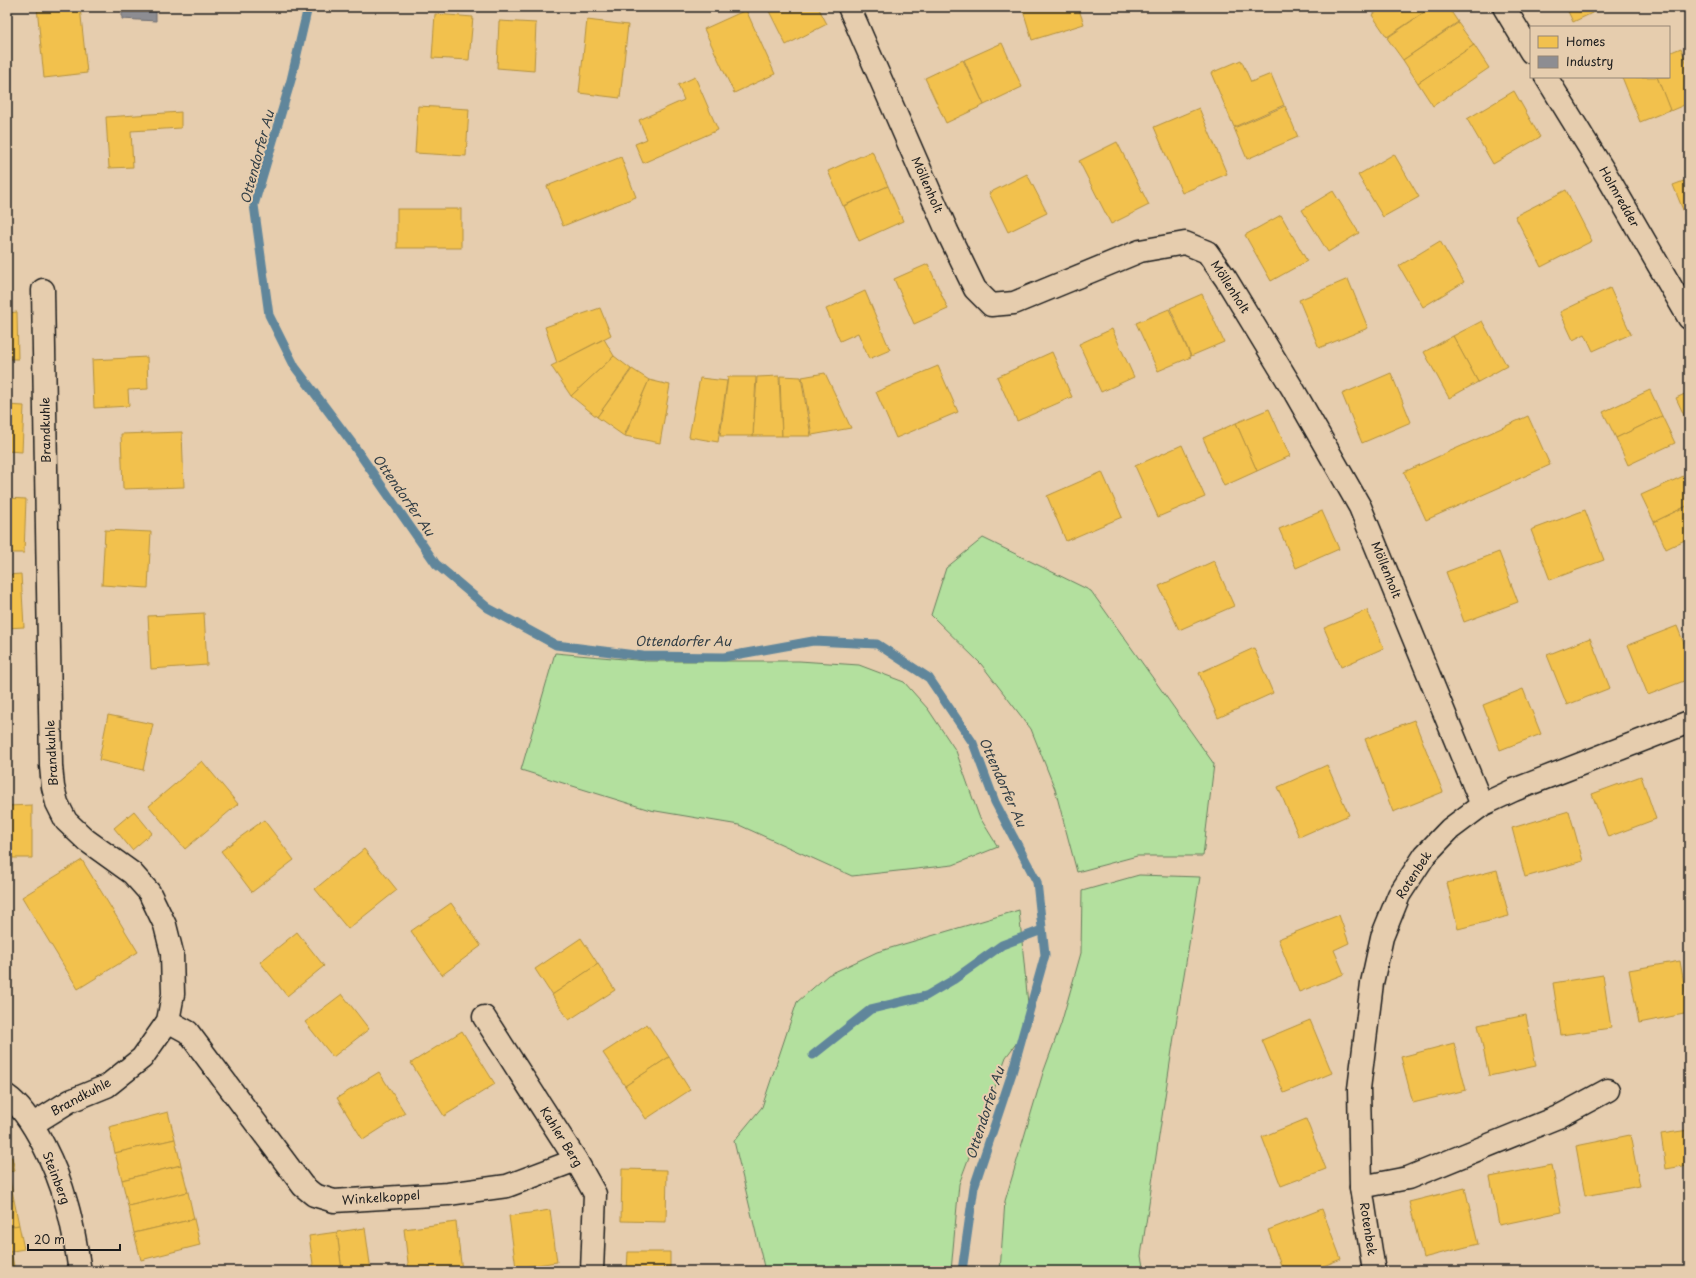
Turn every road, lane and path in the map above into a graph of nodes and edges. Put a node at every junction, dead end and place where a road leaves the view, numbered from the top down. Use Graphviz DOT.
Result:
graph roads {
  1 [pos="848,7"];
  2 [pos="1504,7"];
  3 [pos="1530,50"];
  4 [pos="1547,78"];
  5 [pos="43,290"];
  6 [pos="1689,318"];
  7 [pos="1689,722"];
  8 [pos="1482,805"];
  9 [pos="484,1017"];
  10 [pos="168,1021"];
  11 [pos="1608,1090"];
  12 [pos="7,1096"];
  13 [pos="33,1124"];
  14 [pos="576,1160"];
  15 [pos="1361,1187"];
  16 [pos="80,1271"];
  17 [pos="592,1271"];
  18 [pos="1374,1271"];
  1 -- 8 [label="street, Möllenholt"];
  2 -- 3 [label="street"];
  4 -- 6 [label="street, Holmredder"];
  5 -- 10 [label="street, Brandkuhle"];
  7 -- 8 [label="street, Rotenbek"];
  8 -- 15 [label="street, Rotenbek"];
  9 -- 14 [label="street, Kahler Berg"];
  10 -- 13 [label="street, Brandkuhle"];
  10 -- 14 [label="street, Winkelkoppel"];
  11 -- 15 [label="street, Rotenbek"];
  12 -- 13 [label="street, Steinberg"];
  13 -- 16 [label="street, Steinberg"];
  14 -- 17 [label="street, Kahler Berg"];
  15 -- 18 [label="street, Rotenbek"];
}
